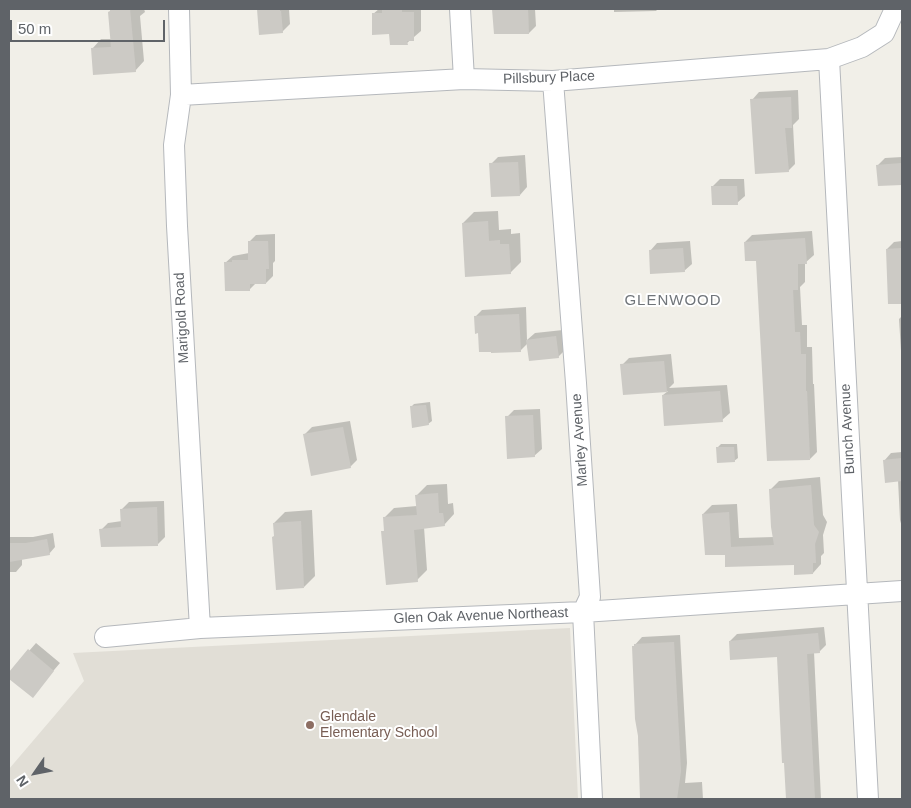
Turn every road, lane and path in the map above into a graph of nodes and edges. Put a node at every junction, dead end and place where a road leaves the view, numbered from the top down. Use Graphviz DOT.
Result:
graph roads {
  1 [pos="179,9"];
  2 [pos="460,9"];
  3 [pos="895,9"];
  4 [pos="828,59"];
  5 [pos="464,80"];
  6 [pos="553,80"];
  7 [pos="182,95"];
  8 [pos="902,591"];
  9 [pos="857,594"];
  10 [pos="583,612"];
  11 [pos="200,628"];
  12 [pos="105,637"];
  13 [pos="592,799"];
  14 [pos="868,799"];
  1 -- 7 [label="street, Marigold Road"];
  2 -- 5 [label="street"];
  3 -- 4 [label="street, Pillsbury Place"];
  4 -- 6 [label="street, Pillsbury Place"];
  4 -- 9 [label="street, Bunch Avenue"];
  5 -- 6 [label="street, Pillsbury Place"];
  5 -- 7 [label="street, Pillsbury Place"];
  6 -- 10 [label="street, Marley Avenue"];
  7 -- 11 [label="street, Marigold Road"];
  8 -- 9 [label="street, Glen Oak Avenue Northeast"];
  9 -- 10 [label="street, Glen Oak Avenue Northeast"];
  9 -- 14 [label="street, Bunch Avenue"];
  10 -- 11 [label="street, Glen Oak Avenue Northeast"];
  10 -- 13 [label="street, Marley Avenue"];
  11 -- 12 [label="street, Glen Oak Avenue Northeast"];
}
